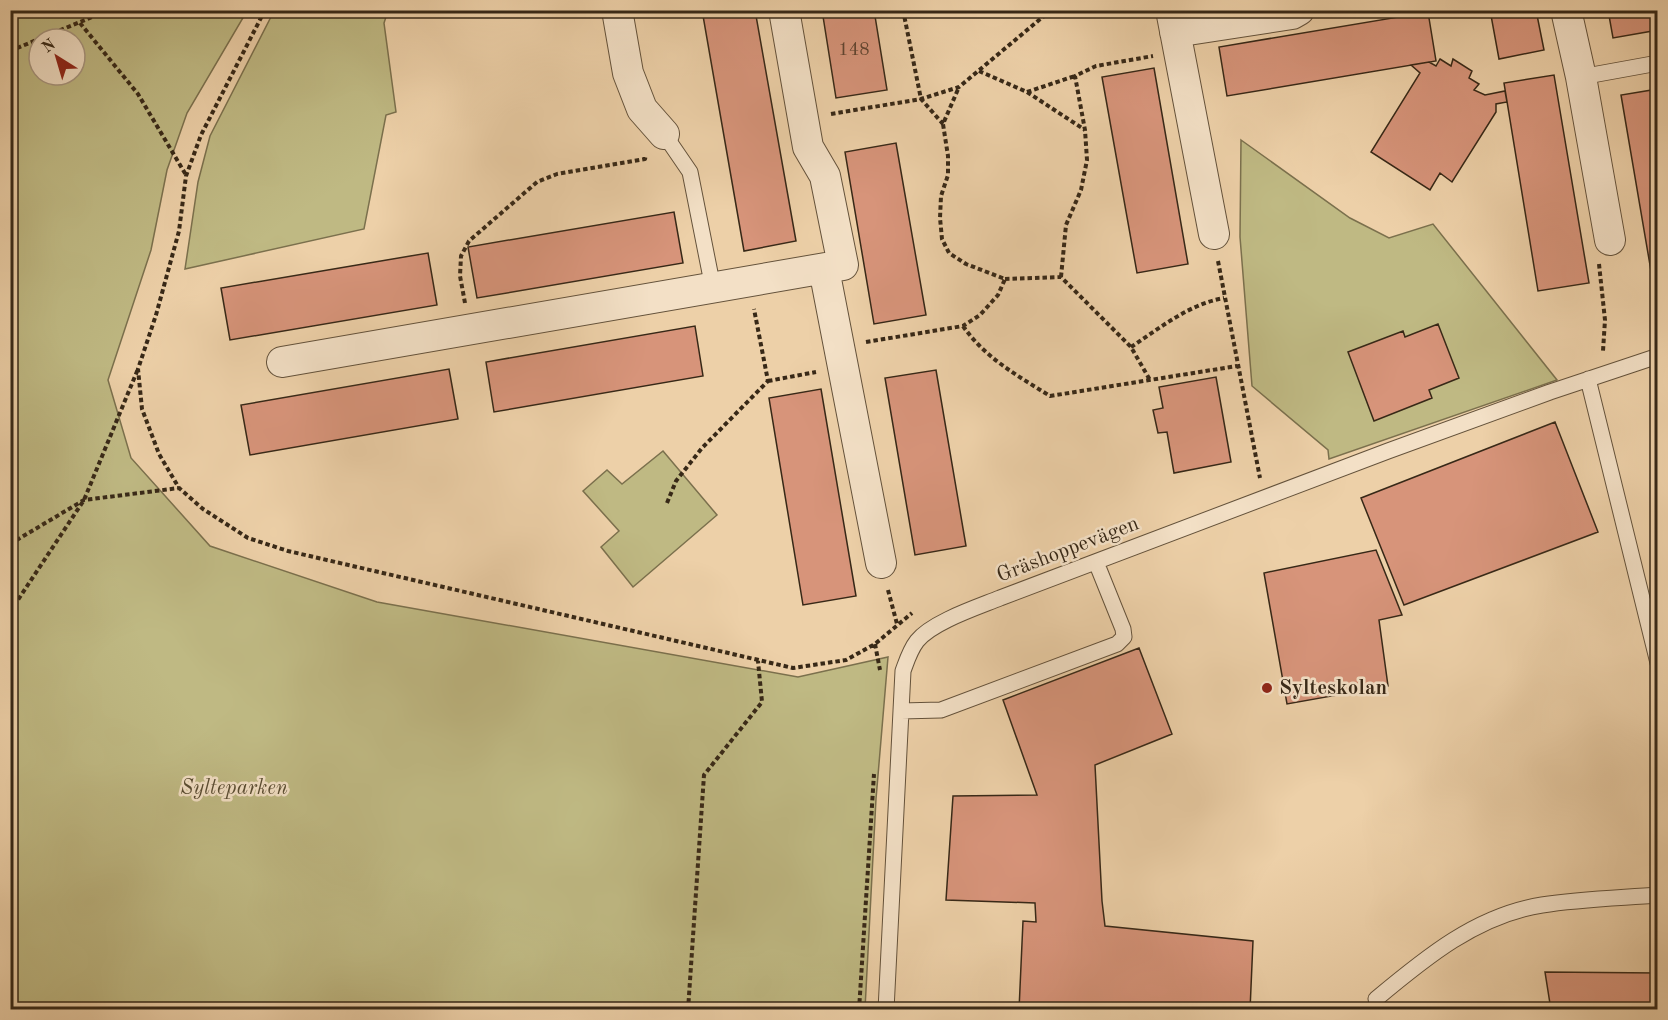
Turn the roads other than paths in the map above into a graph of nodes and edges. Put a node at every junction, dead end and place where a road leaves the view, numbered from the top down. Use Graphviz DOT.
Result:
graph roads {
  1 [pos="617,10"];
  2 [pos="784,10"];
  3 [pos="1299,10"];
  4 [pos="1566,10"];
  5 [pos="1175,31"];
  6 [pos="1658,63"];
  7 [pos="1581,76"];
  8 [pos="661,131"];
  9 [pos="1214,234"];
  10 [pos="1610,240"];
  11 [pos="824,269"];
  12 [pos="713,288"];
  13 [pos="1658,356"];
  14 [pos="282,362"];
  15 [pos="1588,379"];
  16 [pos="1096,562"];
  17 [pos="881,563"];
  18 [pos="1658,663"];
  19 [pos="901,711"];
  20 [pos="1658,895"];
  21 [pos="1376,999"];
  22 [pos="886,1010"];
  1 -- 8 [label="street"];
  2 -- 11 [label="street"];
  3 -- 5 [label="street"];
  4 -- 7 [label="street"];
  5 -- 9 [label="street"];
  6 -- 7 [label="lane"];
  7 -- 10 [label="street"];
  8 -- 12 [label="lane"];
  11 -- 12 [label="street"];
  11 -- 17 [label="street"];
  12 -- 14 [label="street"];
  13 -- 15 [label="lane, Gräshoppevägen"];
  15 -- 16 [label="lane, Gräshoppevägen"];
  15 -- 18 [label="lane"];
  16 -- 19 [label="lane, Gräshoppevägen"];
  16 -- 19 [label="lane"];
  19 -- 22 [label="lane, Gräshoppevägen"];
  20 -- 21 [label="lane"];
}
